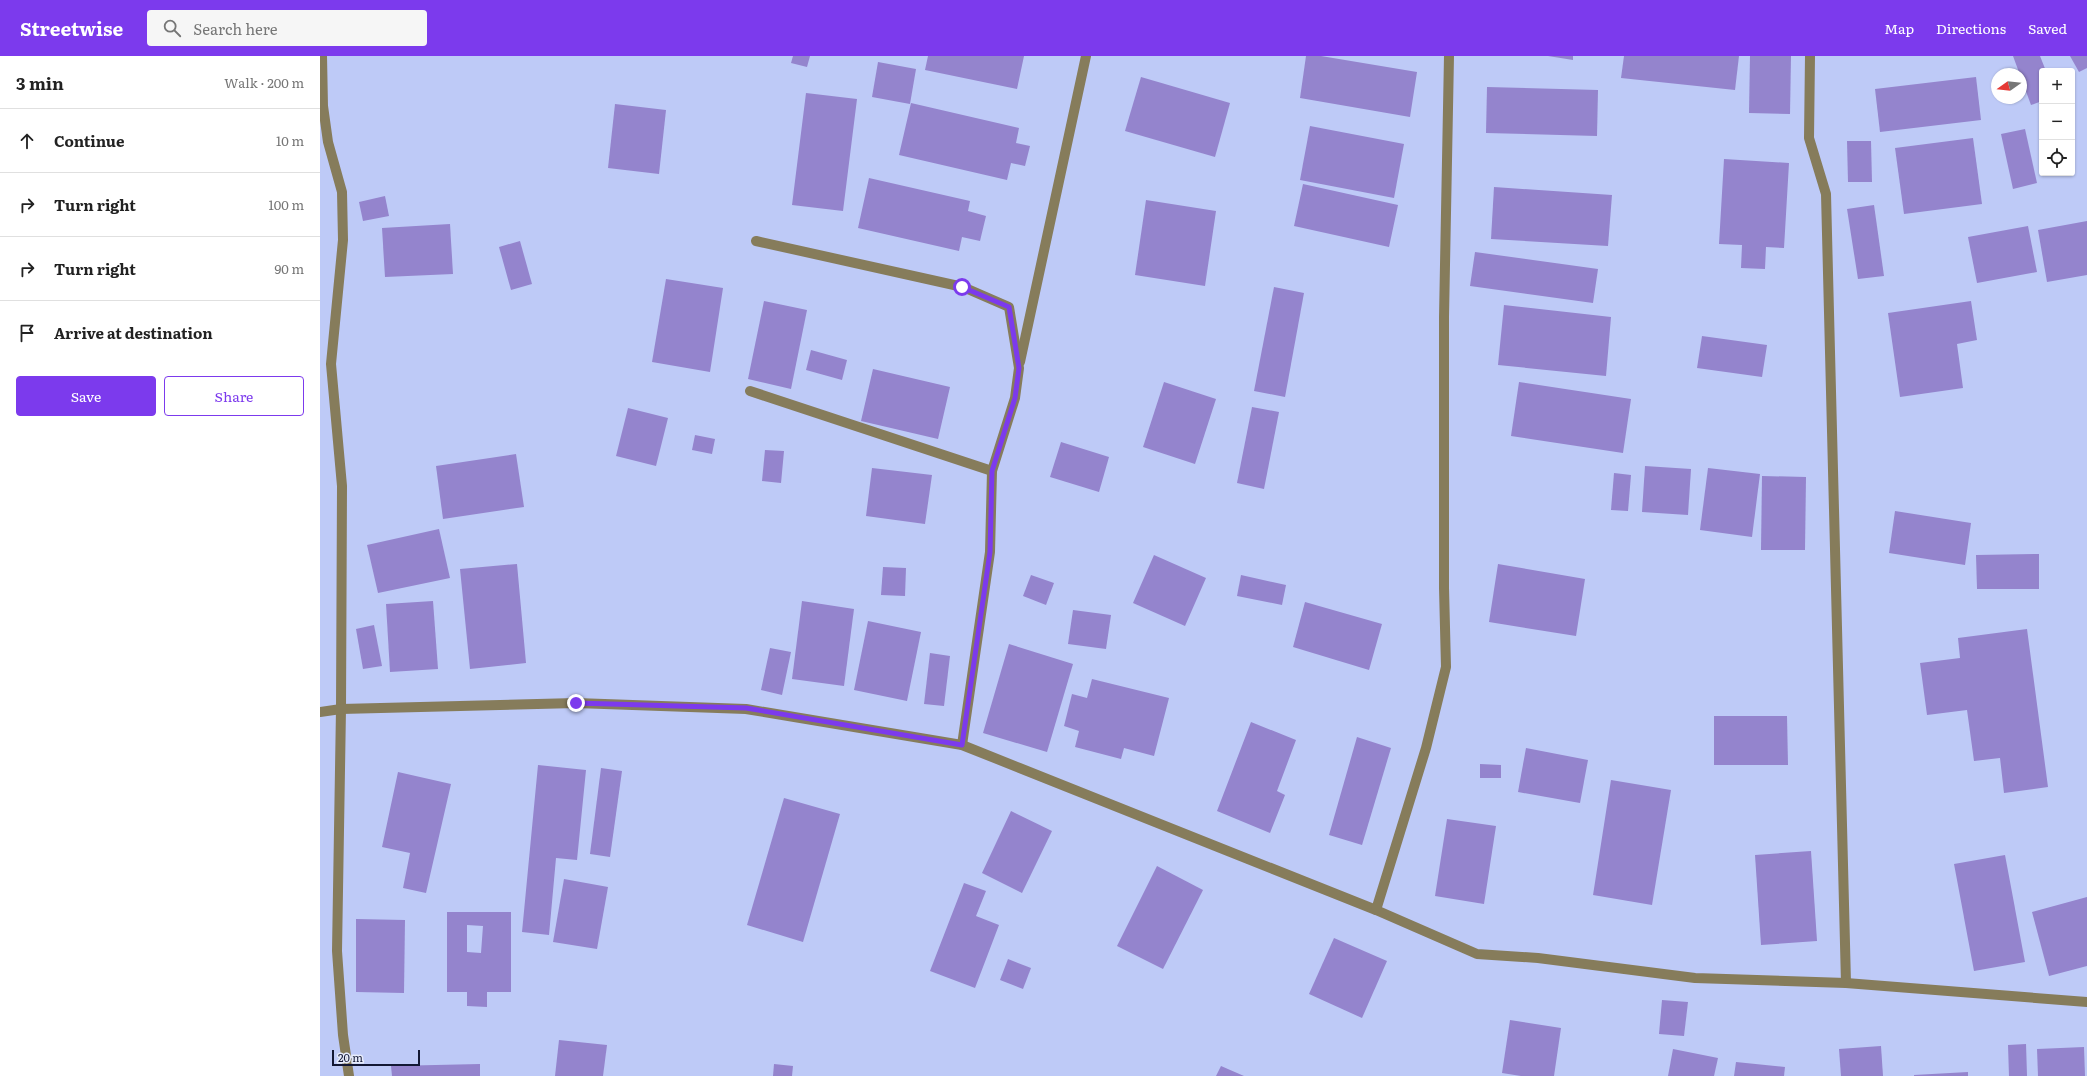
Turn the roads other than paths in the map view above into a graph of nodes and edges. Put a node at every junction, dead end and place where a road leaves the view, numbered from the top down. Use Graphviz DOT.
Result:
graph roads {
  1 [pos="322,56"];
  2 [pos="1086,56"];
  3 [pos="1449,56"];
  4 [pos="1810,56"];
  5 [pos="756,241"];
  6 [pos="1019,368"];
  7 [pos="750,391"];
  8 [pos="992,471"];
  9 [pos="341,709"];
  10 [pos="320,712"];
  11 [pos="962,745"];
  12 [pos="1376,910"];
  13 [pos="1846,983"];
  14 [pos="2087,1002"];
  15 [pos="349,1076"];
  1 -- 9 [label="street"];
  2 -- 6 [label="street"];
  3 -- 12 [label="street"];
  4 -- 13 [label="street"];
  5 -- 6 [label="street"];
  6 -- 8 [label="street"];
  7 -- 8 [label="street"];
  8 -- 11 [label="street"];
  9 -- 10 [label="street"];
  9 -- 11 [label="street"];
  9 -- 15 [label="street"];
  11 -- 12 [label="street"];
  12 -- 13 [label="street"];
  13 -- 14 [label="street"];
}
